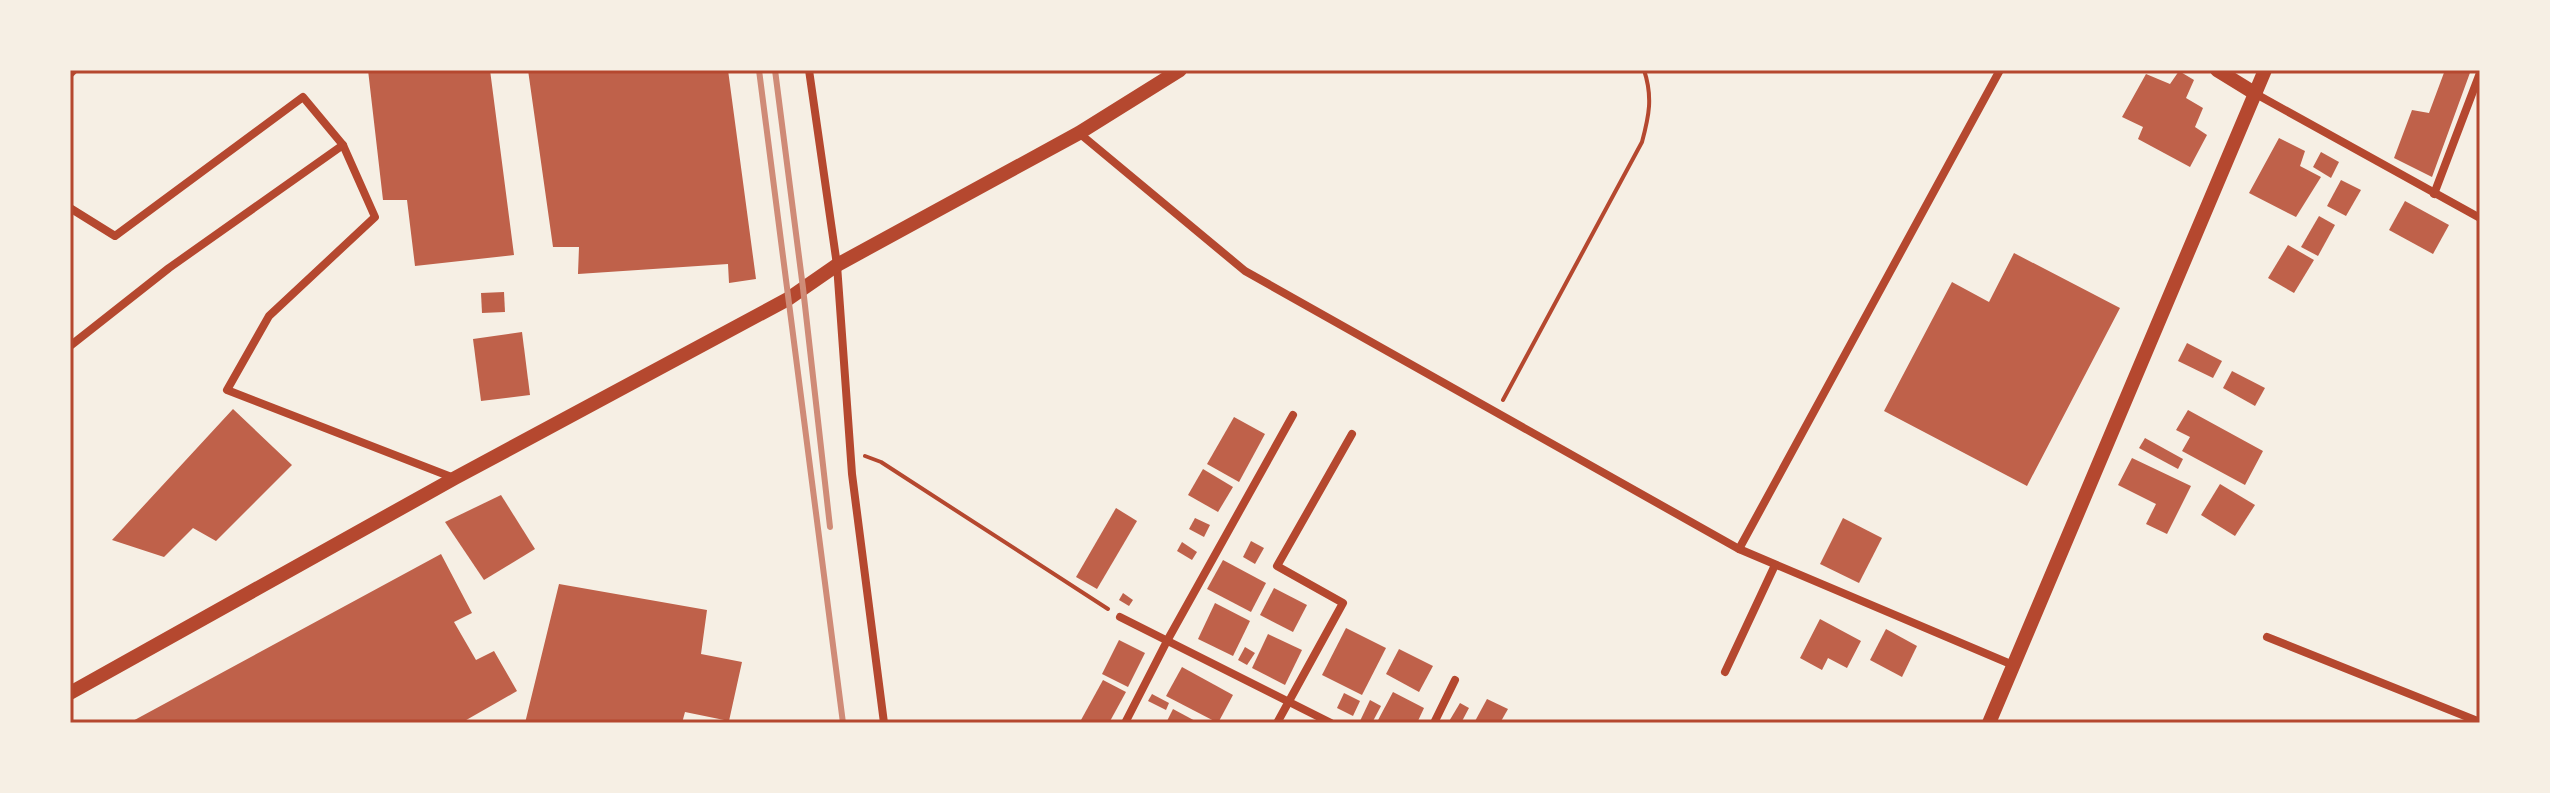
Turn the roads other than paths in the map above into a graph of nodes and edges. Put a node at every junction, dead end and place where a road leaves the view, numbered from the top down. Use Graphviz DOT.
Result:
graph roads {
  1 [pos="74,70"];
  2 [pos="809,70"];
  3 [pos="1180,70"];
  4 [pos="2000,70"];
  5 [pos="2217,70"];
  6 [pos="2265,70"];
  7 [pos="2480,73"];
  8 [pos="70,74"];
  9 [pos="2256,94"];
  10 [pos="1079,133"];
  11 [pos="343,145"];
  12 [pos="2434,194"];
  13 [pos="70,208"];
  14 [pos="2480,218"];
  15 [pos="837,265"];
  16 [pos="70,346"];
  17 [pos="1293,415"];
  18 [pos="1352,434"];
  19 [pos="455,478"];
  20 [pos="1739,549"];
  21 [pos="1775,565"];
  22 [pos="1120,617"];
  23 [pos="2267,637"];
  24 [pos="1167,641"];
  25 [pos="2013,665"];
  26 [pos="1725,672"];
  27 [pos="1455,680"];
  28 [pos="70,693"];
  29 [pos="1288,702"];
  30 [pos="2480,722"];
  31 [pos="884,723"];
  32 [pos="1125,723"];
  33 [pos="1277,723"];
  34 [pos="1331,723"];
  35 [pos="1434,723"];
  36 [pos="1989,723"];
  1 -- 8 [label="street"];
  2 -- 15 [label="street"];
  3 -- 10 [label="street"];
  4 -- 20 [label="street"];
  5 -- 9 [label="street"];
  6 -- 9 [label="street"];
  7 -- 12 [label="street"];
  9 -- 12 [label="street"];
  9 -- 25 [label="street"];
  10 -- 15 [label="street"];
  10 -- 20 [label="street"];
  11 -- 13 [label="street"];
  11 -- 16 [label="street"];
  11 -- 19 [label="street"];
  12 -- 14 [label="street"];
  15 -- 19 [label="street"];
  15 -- 31 [label="street"];
  17 -- 24 [label="street"];
  18 -- 29 [label="street"];
  19 -- 28 [label="street"];
  20 -- 21 [label="street"];
  21 -- 25 [label="street"];
  21 -- 26 [label="street"];
  22 -- 24 [label="street"];
  23 -- 30 [label="street"];
  24 -- 29 [label="street"];
  24 -- 32 [label="street"];
  25 -- 36 [label="street"];
  27 -- 35 [label="street"];
  29 -- 33 [label="street"];
  29 -- 34 [label="street"];
}
